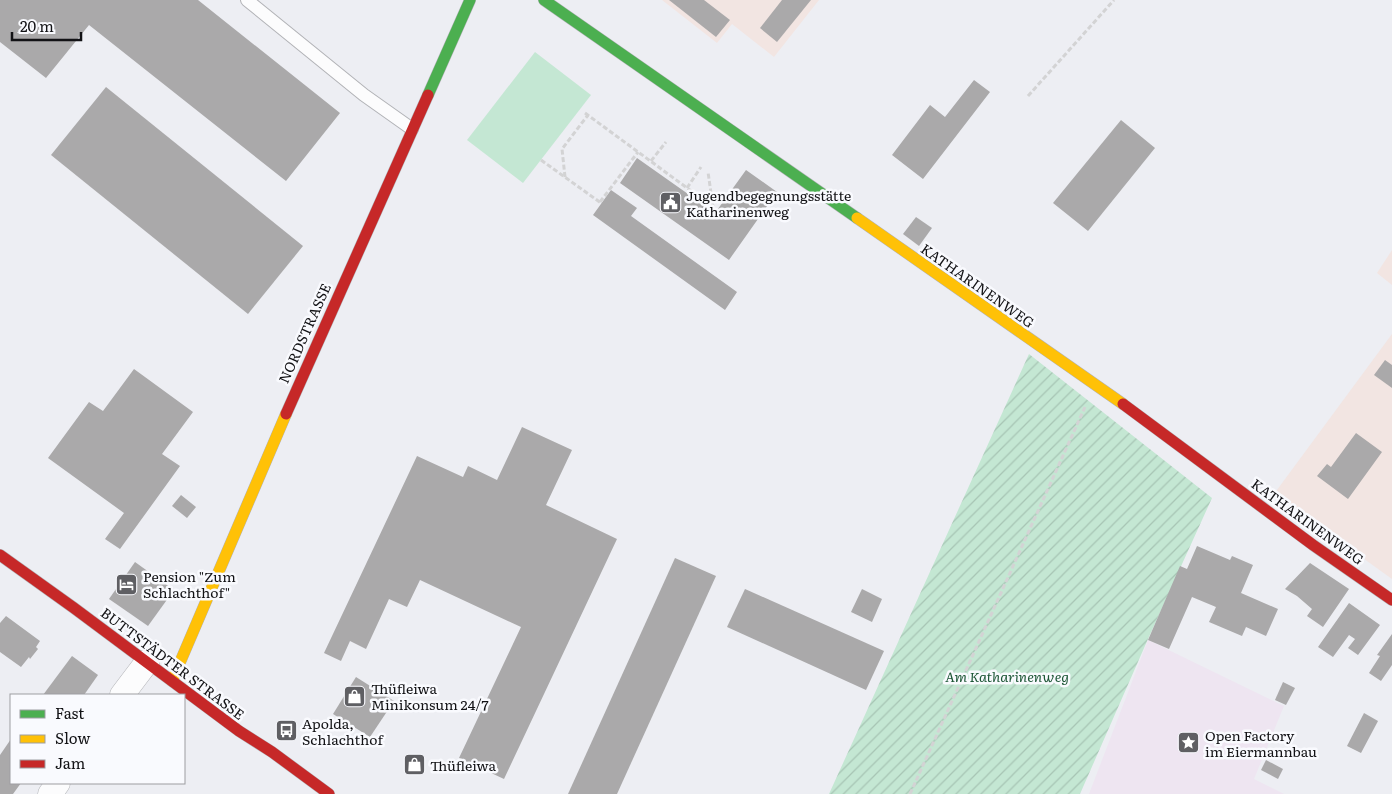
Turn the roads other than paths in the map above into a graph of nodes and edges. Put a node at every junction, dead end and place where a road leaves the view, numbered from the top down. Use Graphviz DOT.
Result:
graph roads {
  1 [pos="247,0"];
  2 [pos="470,0"];
  3 [pos="544,0"];
  4 [pos="412,129"];
  5 [pos="0,555"];
  6 [pos="1392,600"];
  7 [pos="147,662"];
  8 [pos="172,681"];
  9 [pos="123,694"];
  10 [pos="329,794"];
  1 -- 4 [label="lane"];
  2 -- 4 [label="street, NORDSTRASSE"];
  3 -- 6 [label="street, KATHARINENWEG"];
  4 -- 8 [label="street, NORDSTRASSE"];
  5 -- 7 [label="street, BUTTSTÄDTER STRASSE"];
  7 -- 8 [label="street, BUTTSTÄDTER STRASSE"];
  7 -- 9 [label="street"];
  8 -- 10 [label="street, BUTTSTÄDTER STRASSE"];
}
